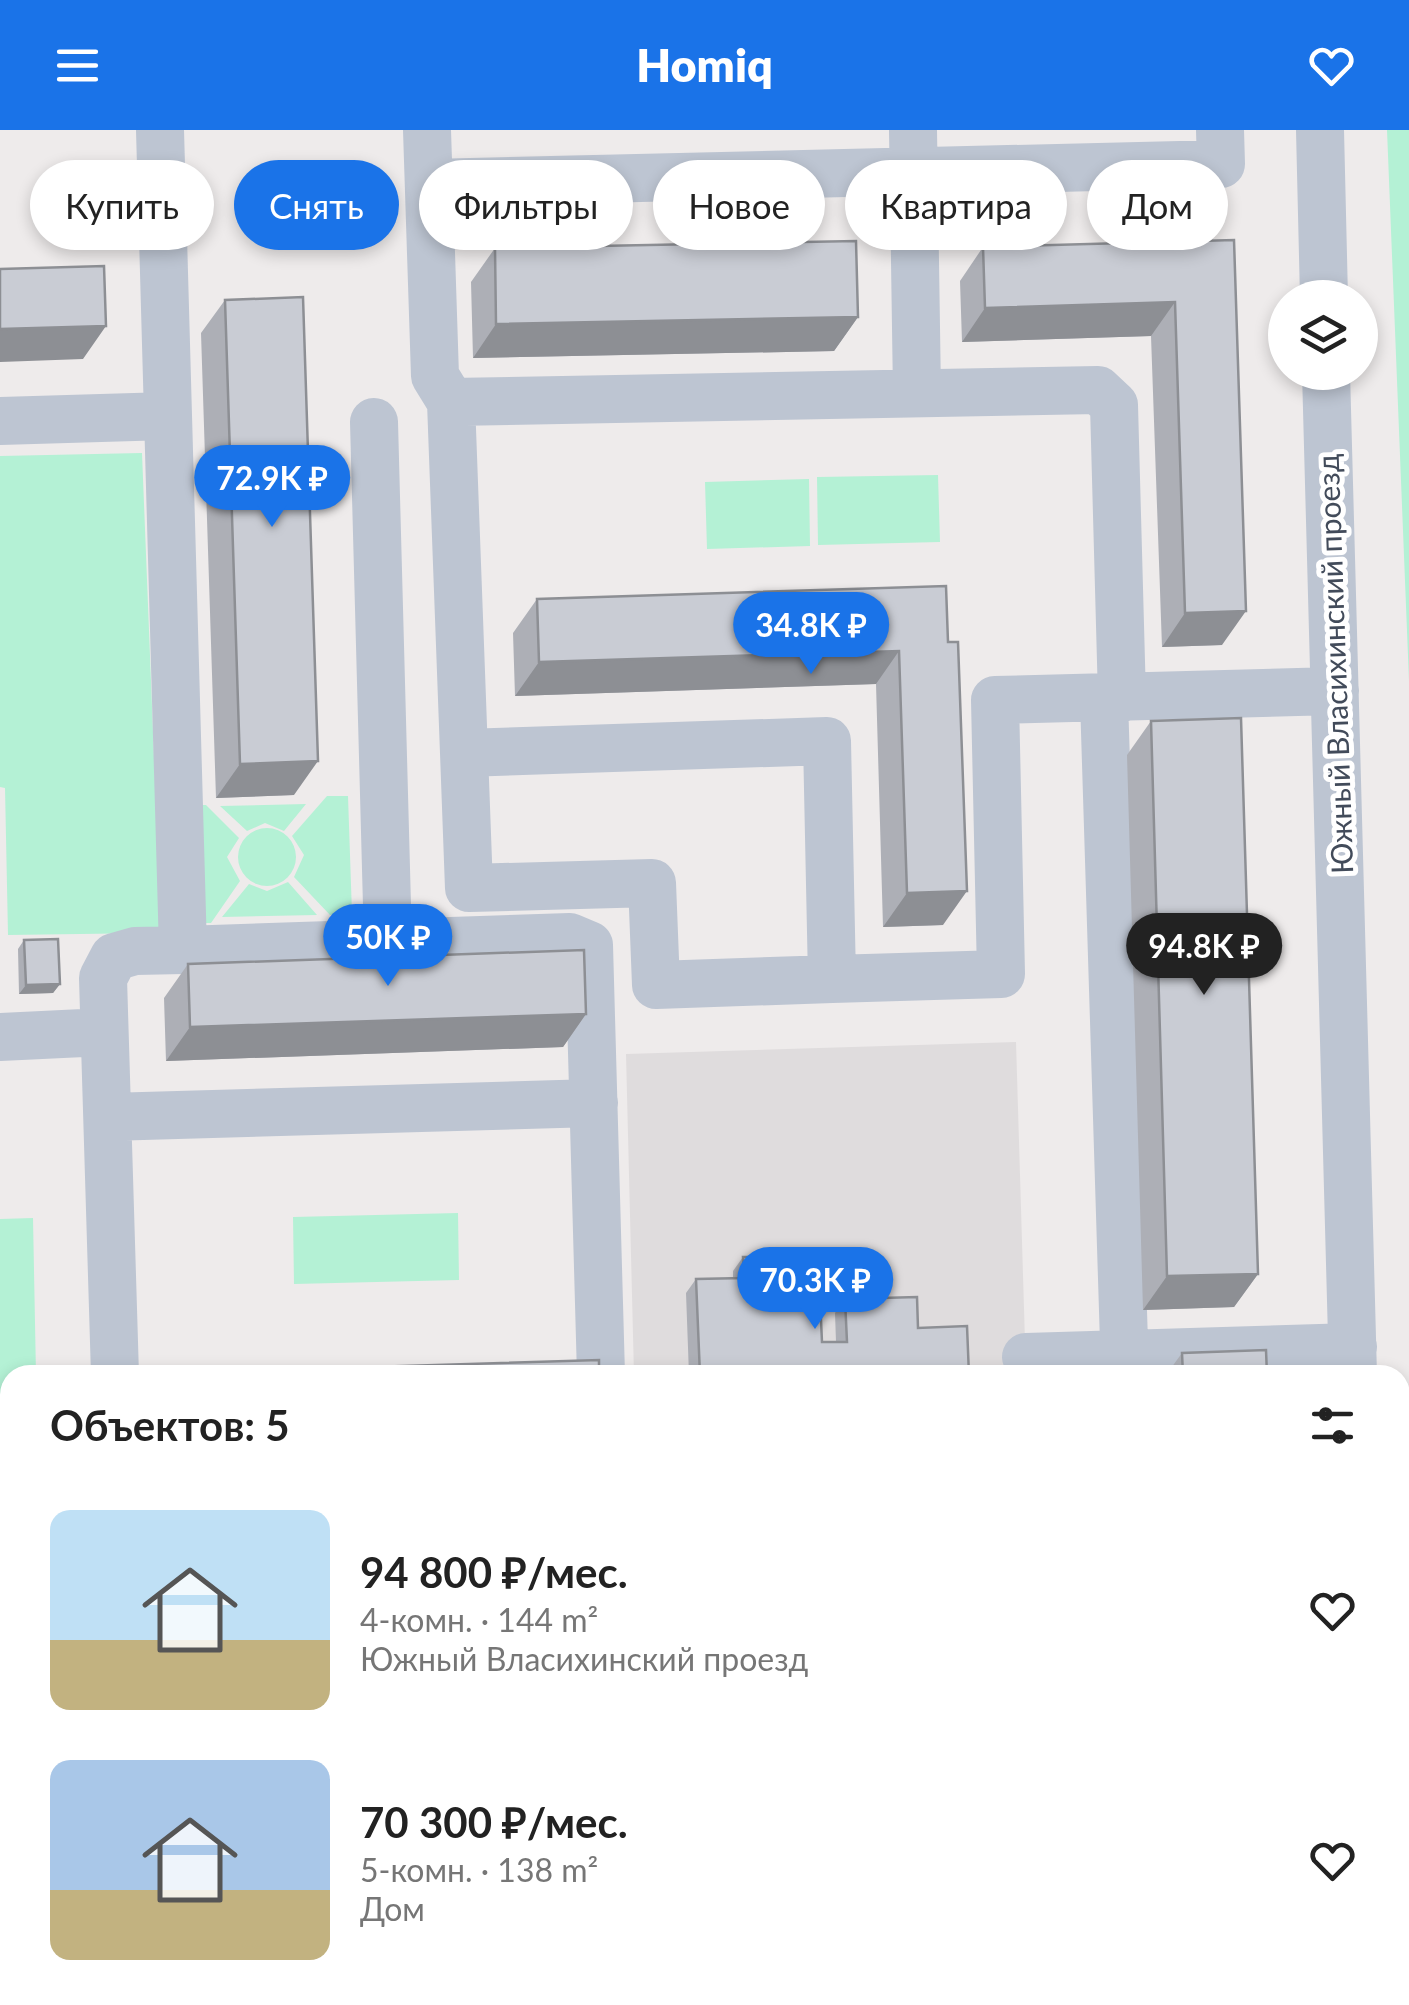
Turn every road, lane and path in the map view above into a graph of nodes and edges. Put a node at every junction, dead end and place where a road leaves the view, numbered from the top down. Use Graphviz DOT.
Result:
graph roads {
  1 [pos="160,130"];
  2 [pos="428,130"];
  3 [pos="1220,130"];
  4 [pos="1320,130"];
  5 [pos="913,151"];
  6 [pos="429,160"];
  7 [pos="633,170"];
  8 [pos="432,250"];
  9 [pos="1324,280"];
  10 [pos="1326,390"];
  11 [pos="917,393"];
  12 [pos="452,402"];
  13 [pos="168,416"];
  14 [pos="0,422"];
  15 [pos="374,422"];
  16 [pos="1334,692"];
  17 [pos="1113,698"];
  18 [pos="464,752"];
  19 [pos="388,943"];
  20 [pos="183,950"];
  21 [pos="832,979"];
  22 [pos="104,1032"];
  23 [pos="0,1036"];
  24 [pos="594,1103"];
  25 [pos="108,1117"];
  26 [pos="1026,1357"];
  27 [pos="1353,1361"];
  28 [pos="115,1365"];
  29 [pos="601,1365"];
  30 [pos="1125,1365"];
  1 -- 13 [label="street"];
  2 -- 6 [label="street"];
  3 -- 5 [label="street"];
  4 -- 9 [label="street"];
  5 -- 7 [label="street"];
  5 -- 11 [label="street"];
  8 -- 12 [label="street"];
  10 -- 16 [label="street, Южный Власихинский проезд"];
  11 -- 12 [label="street"];
  11 -- 17 [label="street"];
  12 -- 18 [label="street"];
  13 -- 14 [label="street"];
  13 -- 20 [label="street"];
  15 -- 19 [label="street"];
  16 -- 17 [label="street"];
  16 -- 27 [label="street, Южный Власихинский проезд"];
  17 -- 21 [label="street"];
  17 -- 30 [label="street"];
  18 -- 21 [label="street"];
  18 -- 21 [label="street"];
  19 -- 20 [label="street"];
  19 -- 24 [label="street"];
  20 -- 22 [label="street"];
  22 -- 23 [label="street"];
  22 -- 25 [label="street"];
  24 -- 25 [label="street"];
  24 -- 29 [label="street"];
  25 -- 28 [label="street"];
  26 -- 30 [label="street"];
  27 -- 30 [label="street"];
}
